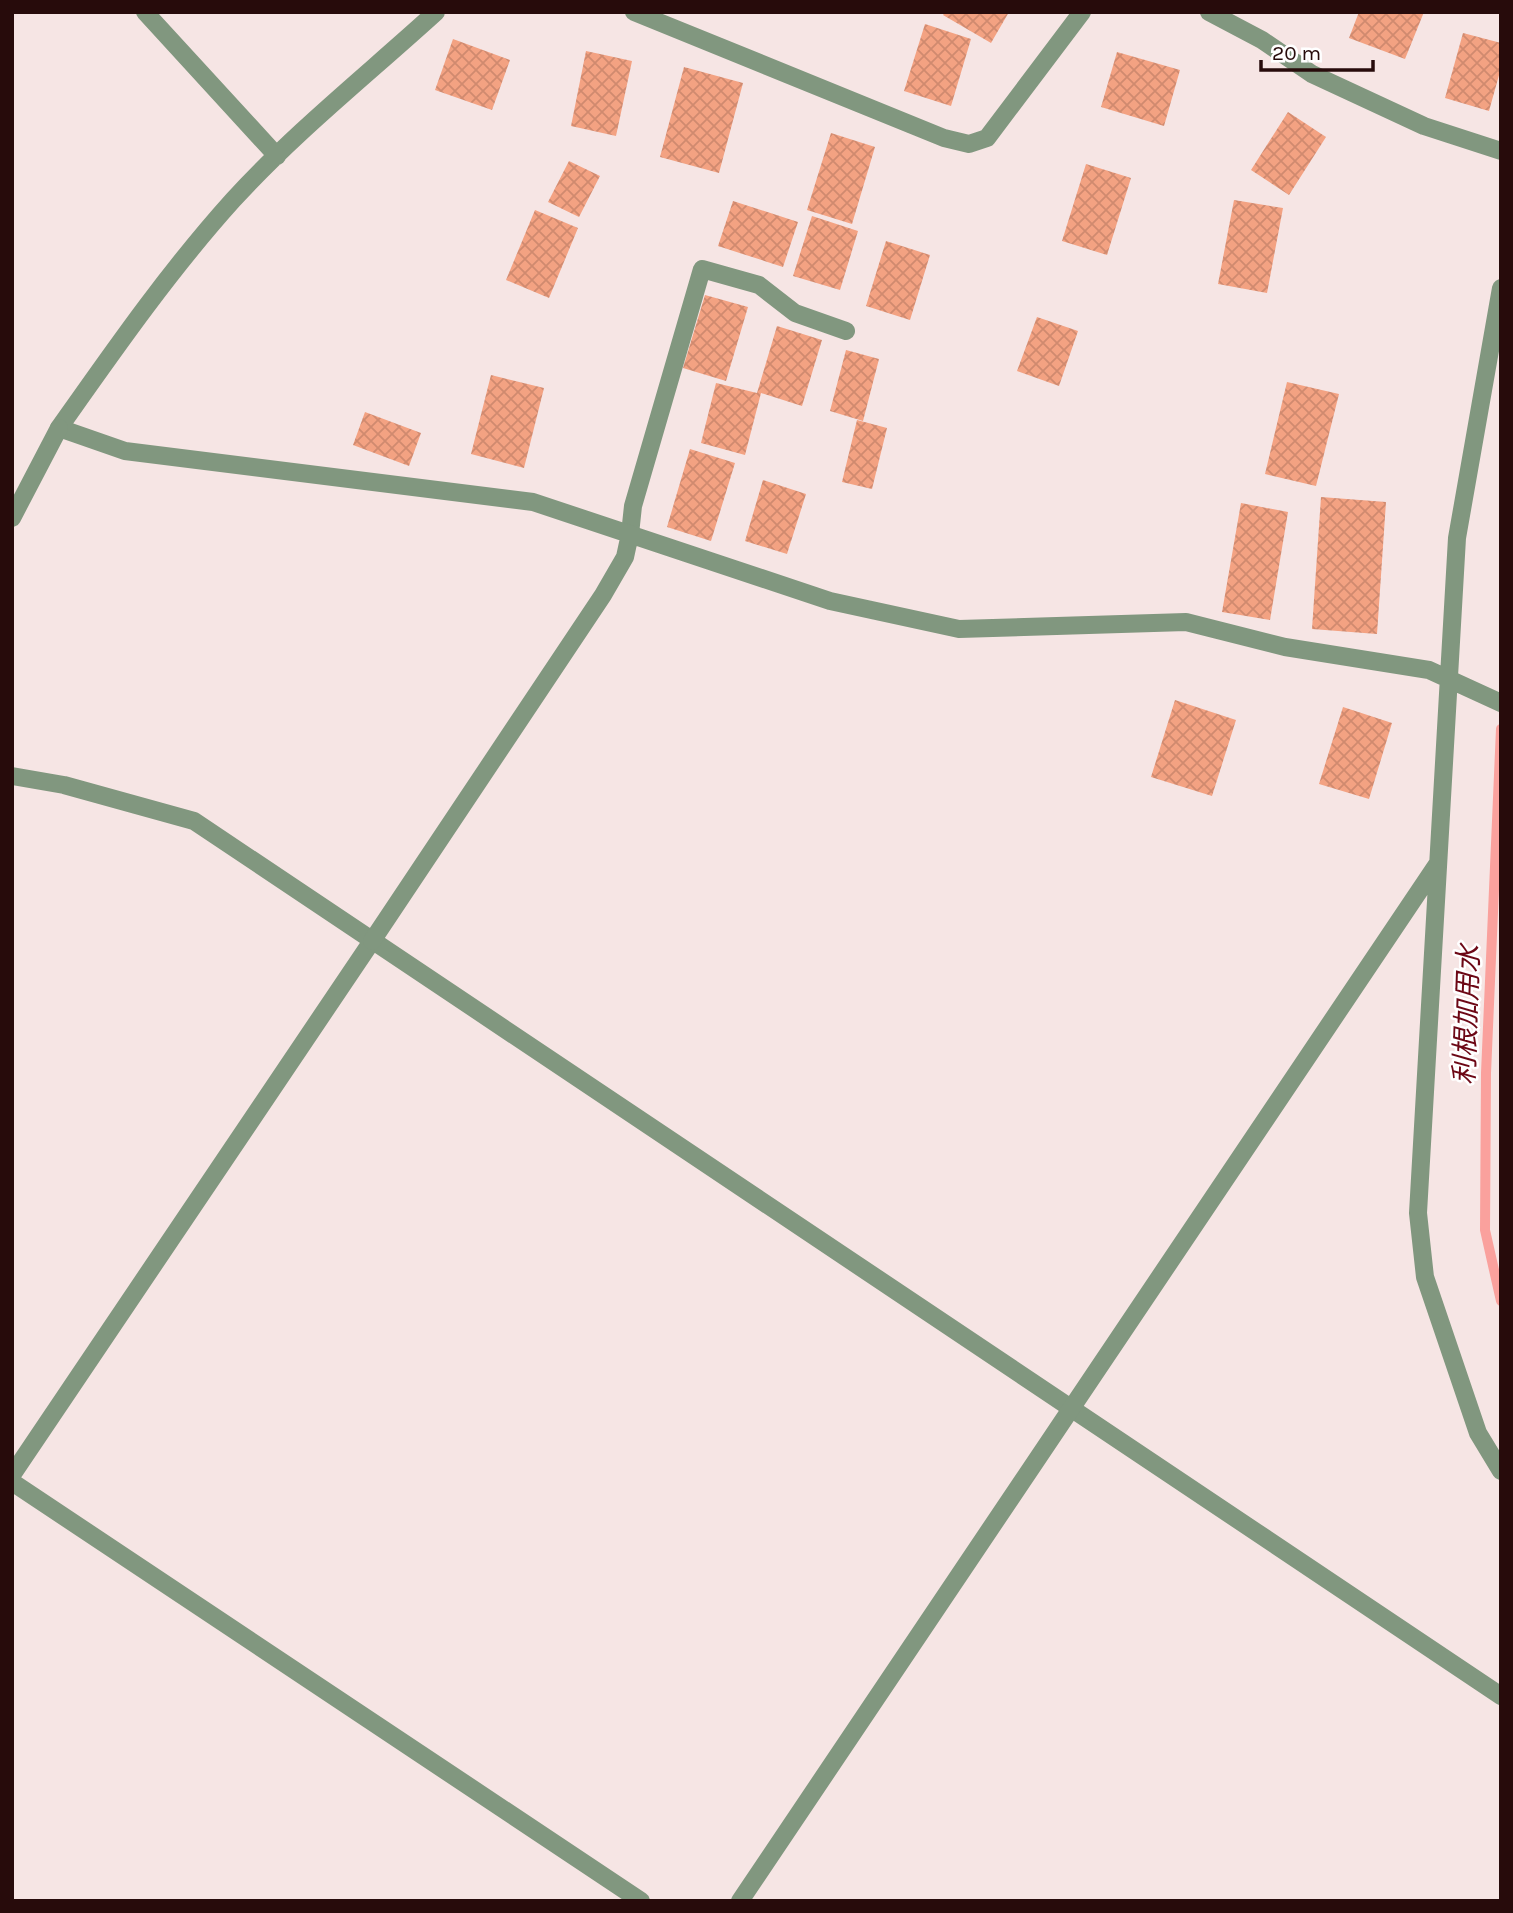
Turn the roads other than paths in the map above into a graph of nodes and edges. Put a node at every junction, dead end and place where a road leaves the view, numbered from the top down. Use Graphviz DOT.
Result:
graph roads {
  1 [pos="145,12"];
  2 [pos="436,12"];
  3 [pos="634,12"];
  4 [pos="1082,12"];
  5 [pos="1209,12"];
  6 [pos="1501,151"];
  7 [pos="276,156"];
  8 [pos="1501,288"];
  9 [pos="846,331"];
  10 [pos="60,428"];
  11 [pos="12,518"];
  12 [pos="630,534"];
  13 [pos="1451,682"];
  14 [pos="1501,703"];
  15 [pos="12,776"];
  16 [pos="1438,863"];
  17 [pos="372,941"];
  18 [pos="1071,1409"];
  19 [pos="1501,1471"];
  20 [pos="12,1475"];
  21 [pos="12,1482"];
  22 [pos="1501,1696"];
  23 [pos="641,1901"];
  24 [pos="740,1901"];
  1 -- 7 [label="street"];
  2 -- 7 [label="street"];
  3 -- 4 [label="street"];
  5 -- 6 [label="street"];
  7 -- 10 [label="street"];
  8 -- 13 [label="street"];
  9 -- 12 [label="street"];
  10 -- 11 [label="street"];
  10 -- 12 [label="street"];
  12 -- 13 [label="street"];
  12 -- 17 [label="street"];
  13 -- 14 [label="street"];
  13 -- 16 [label="street"];
  15 -- 17 [label="street"];
  16 -- 18 [label="street"];
  16 -- 19 [label="street"];
  17 -- 18 [label="street"];
  17 -- 20 [label="street"];
  18 -- 22 [label="street"];
  18 -- 24 [label="street"];
  21 -- 23 [label="street"];
}
